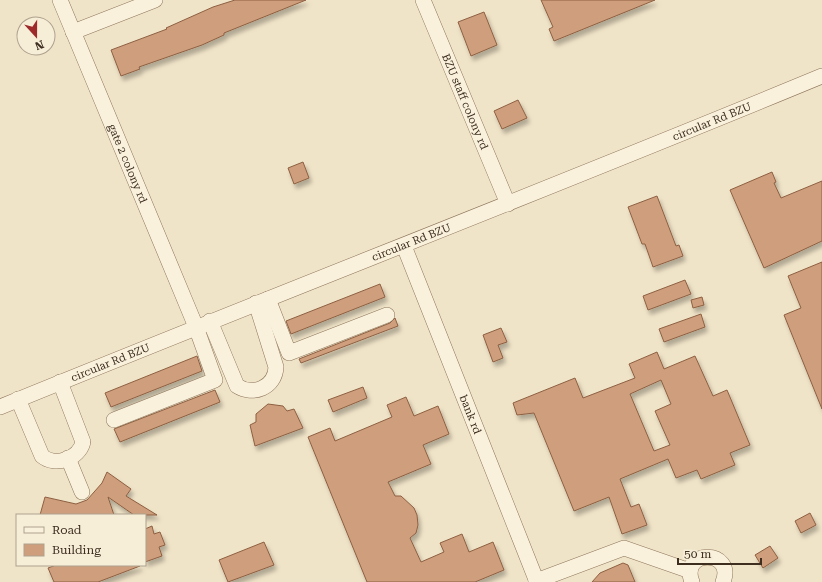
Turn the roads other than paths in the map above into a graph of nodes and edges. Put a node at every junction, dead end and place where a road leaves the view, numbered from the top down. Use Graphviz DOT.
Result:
graph roads {
  1 [pos="60,0"];
  2 [pos="155,0"];
  3 [pos="423,0"];
  4 [pos="73,32"];
  5 [pos="822,76"];
  6 [pos="508,204"];
  7 [pos="404,246"];
  8 [pos="262,301"];
  9 [pos="387,315"];
  10 [pos="210,321"];
  11 [pos="196,327"];
  12 [pos="60,382"];
  13 [pos="18,399"];
  14 [pos="0,407"];
  15 [pos="114,420"];
  16 [pos="68,458"];
  17 [pos="82,492"];
  18 [pos="691,576"];
  19 [pos="536,581"];
  20 [pos="723,582"];
  1 -- 4 [label="street, gate 2 colony rd"];
  2 -- 4 [label="street"];
  3 -- 6 [label="street, BZU staff colony rd"];
  4 -- 11 [label="street, gate 2 colony rd"];
  5 -- 6 [label="street, circular Rd BZU"];
  6 -- 7 [label="street, circular Rd BZU"];
  7 -- 8 [label="street, circular Rd BZU"];
  7 -- 19 [label="street, bank rd"];
  8 -- 9 [label="street"];
  8 -- 10 [label="street, circular Rd BZU"];
  8 -- 10 [label="street"];
  10 -- 11 [label="street, circular Rd BZU"];
  11 -- 12 [label="street, circular Rd BZU"];
  11 -- 15 [label="street, gate 2 colony rd"];
  12 -- 13 [label="street, circular Rd BZU"];
  12 -- 16 [label="street"];
  13 -- 14 [label="street, circular Rd BZU"];
  13 -- 16 [label="street"];
  16 -- 17 [label="street"];
  18 -- 19 [label="street"];
  18 -- 20 [label="street"];
}
